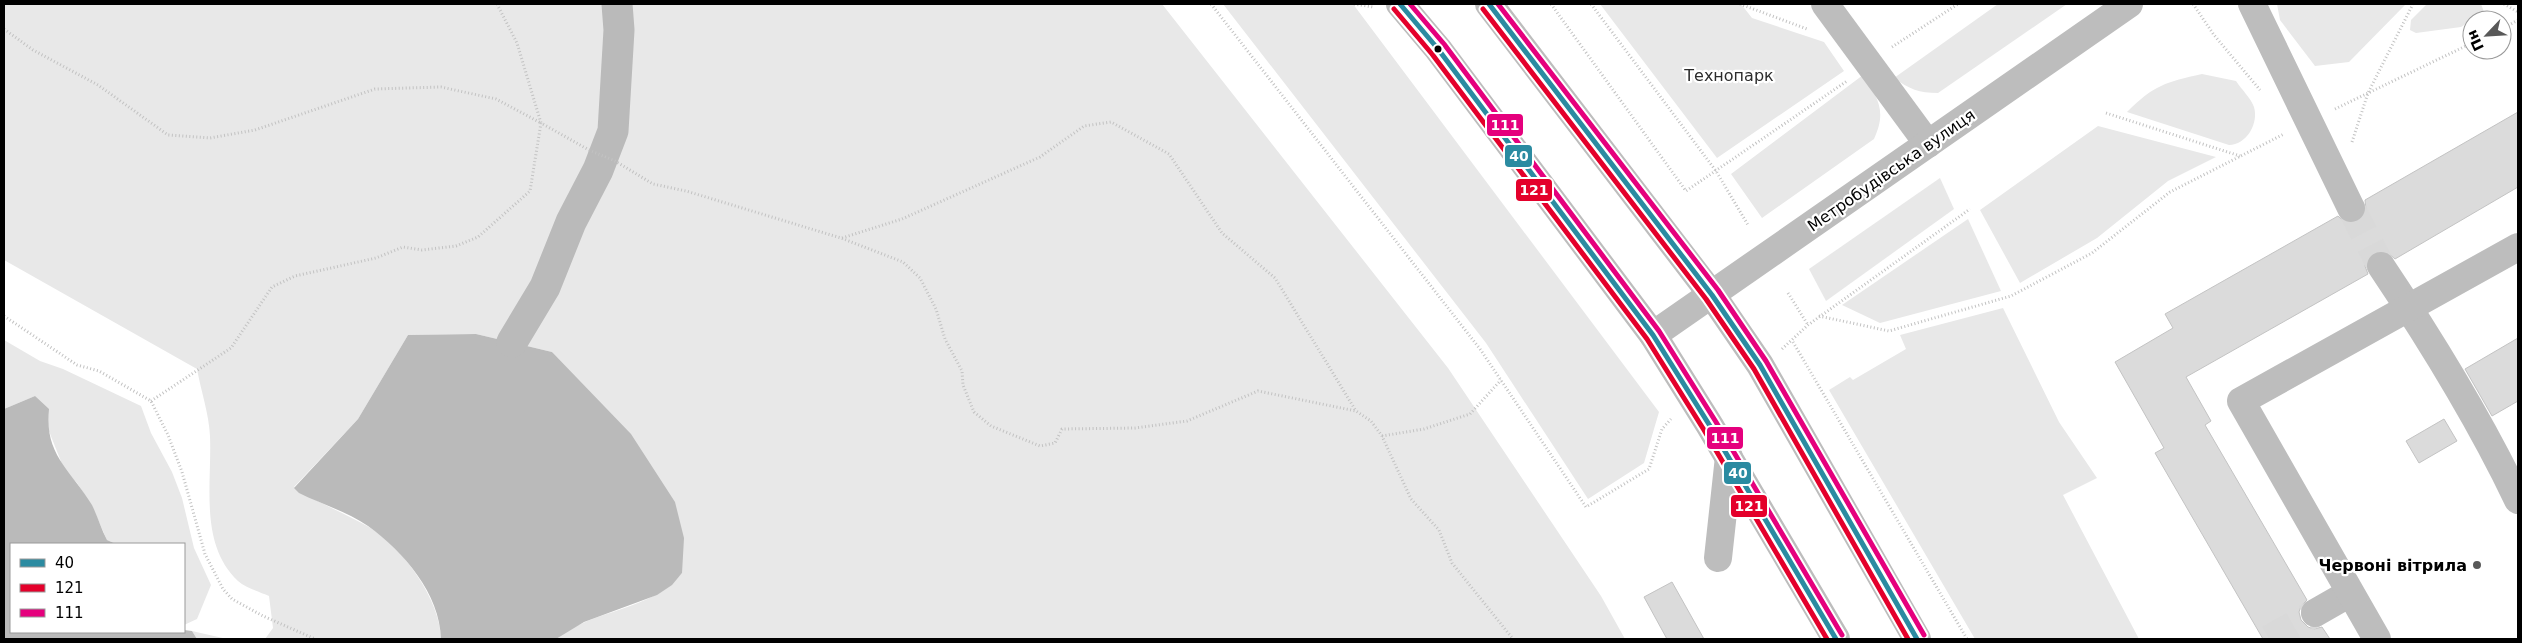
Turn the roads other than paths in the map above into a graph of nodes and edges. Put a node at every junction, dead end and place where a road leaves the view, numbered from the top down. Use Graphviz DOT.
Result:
graph roads {
  1 [pos="1400,4"];
  2 [pos="1489,4"];
  3 [pos="1825,4"];
  4 [pos="2129,4"];
  5 [pos="2252,4"];
  6 [pos="1928,144"];
  7 [pos="2350,208"];
  8 [pos="2518,248"];
  9 [pos="2381,266"];
  10 [pos="1712,296"];
  11 [pos="2408,306"];
  12 [pos="1653,335"];
  13 [pos="1728,457"];
  14 [pos="2518,500"];
  15 [pos="1718,558"];
  16 [pos="2350,592"];
  17 [pos="2315,613"];
  18 [pos="1836,639"];
  19 [pos="1917,639"];
  20 [pos="2377,639"];
  1 -- 12 [label="main road"];
  2 -- 10 [label="main road"];
  3 -- 6 [label="main road"];
  4 -- 6 [label="main road, Метробудівська вулиця"];
  5 -- 7 [label="main road"];
  6 -- 10 [label="main road, Метробудівська вулиця"];
  8 -- 11 [label="main road"];
  9 -- 11 [label="main road"];
  10 -- 12 [label="main road, Метробудівська вулиця"];
  10 -- 19 [label="main road"];
  11 -- 14 [label="main road"];
  11 -- 16 [label="main road"];
  12 -- 13 [label="main road"];
  13 -- 15 [label="main road"];
  13 -- 18 [label="main road"];
  16 -- 17 [label="main road"];
  16 -- 20 [label="main road"];
}
